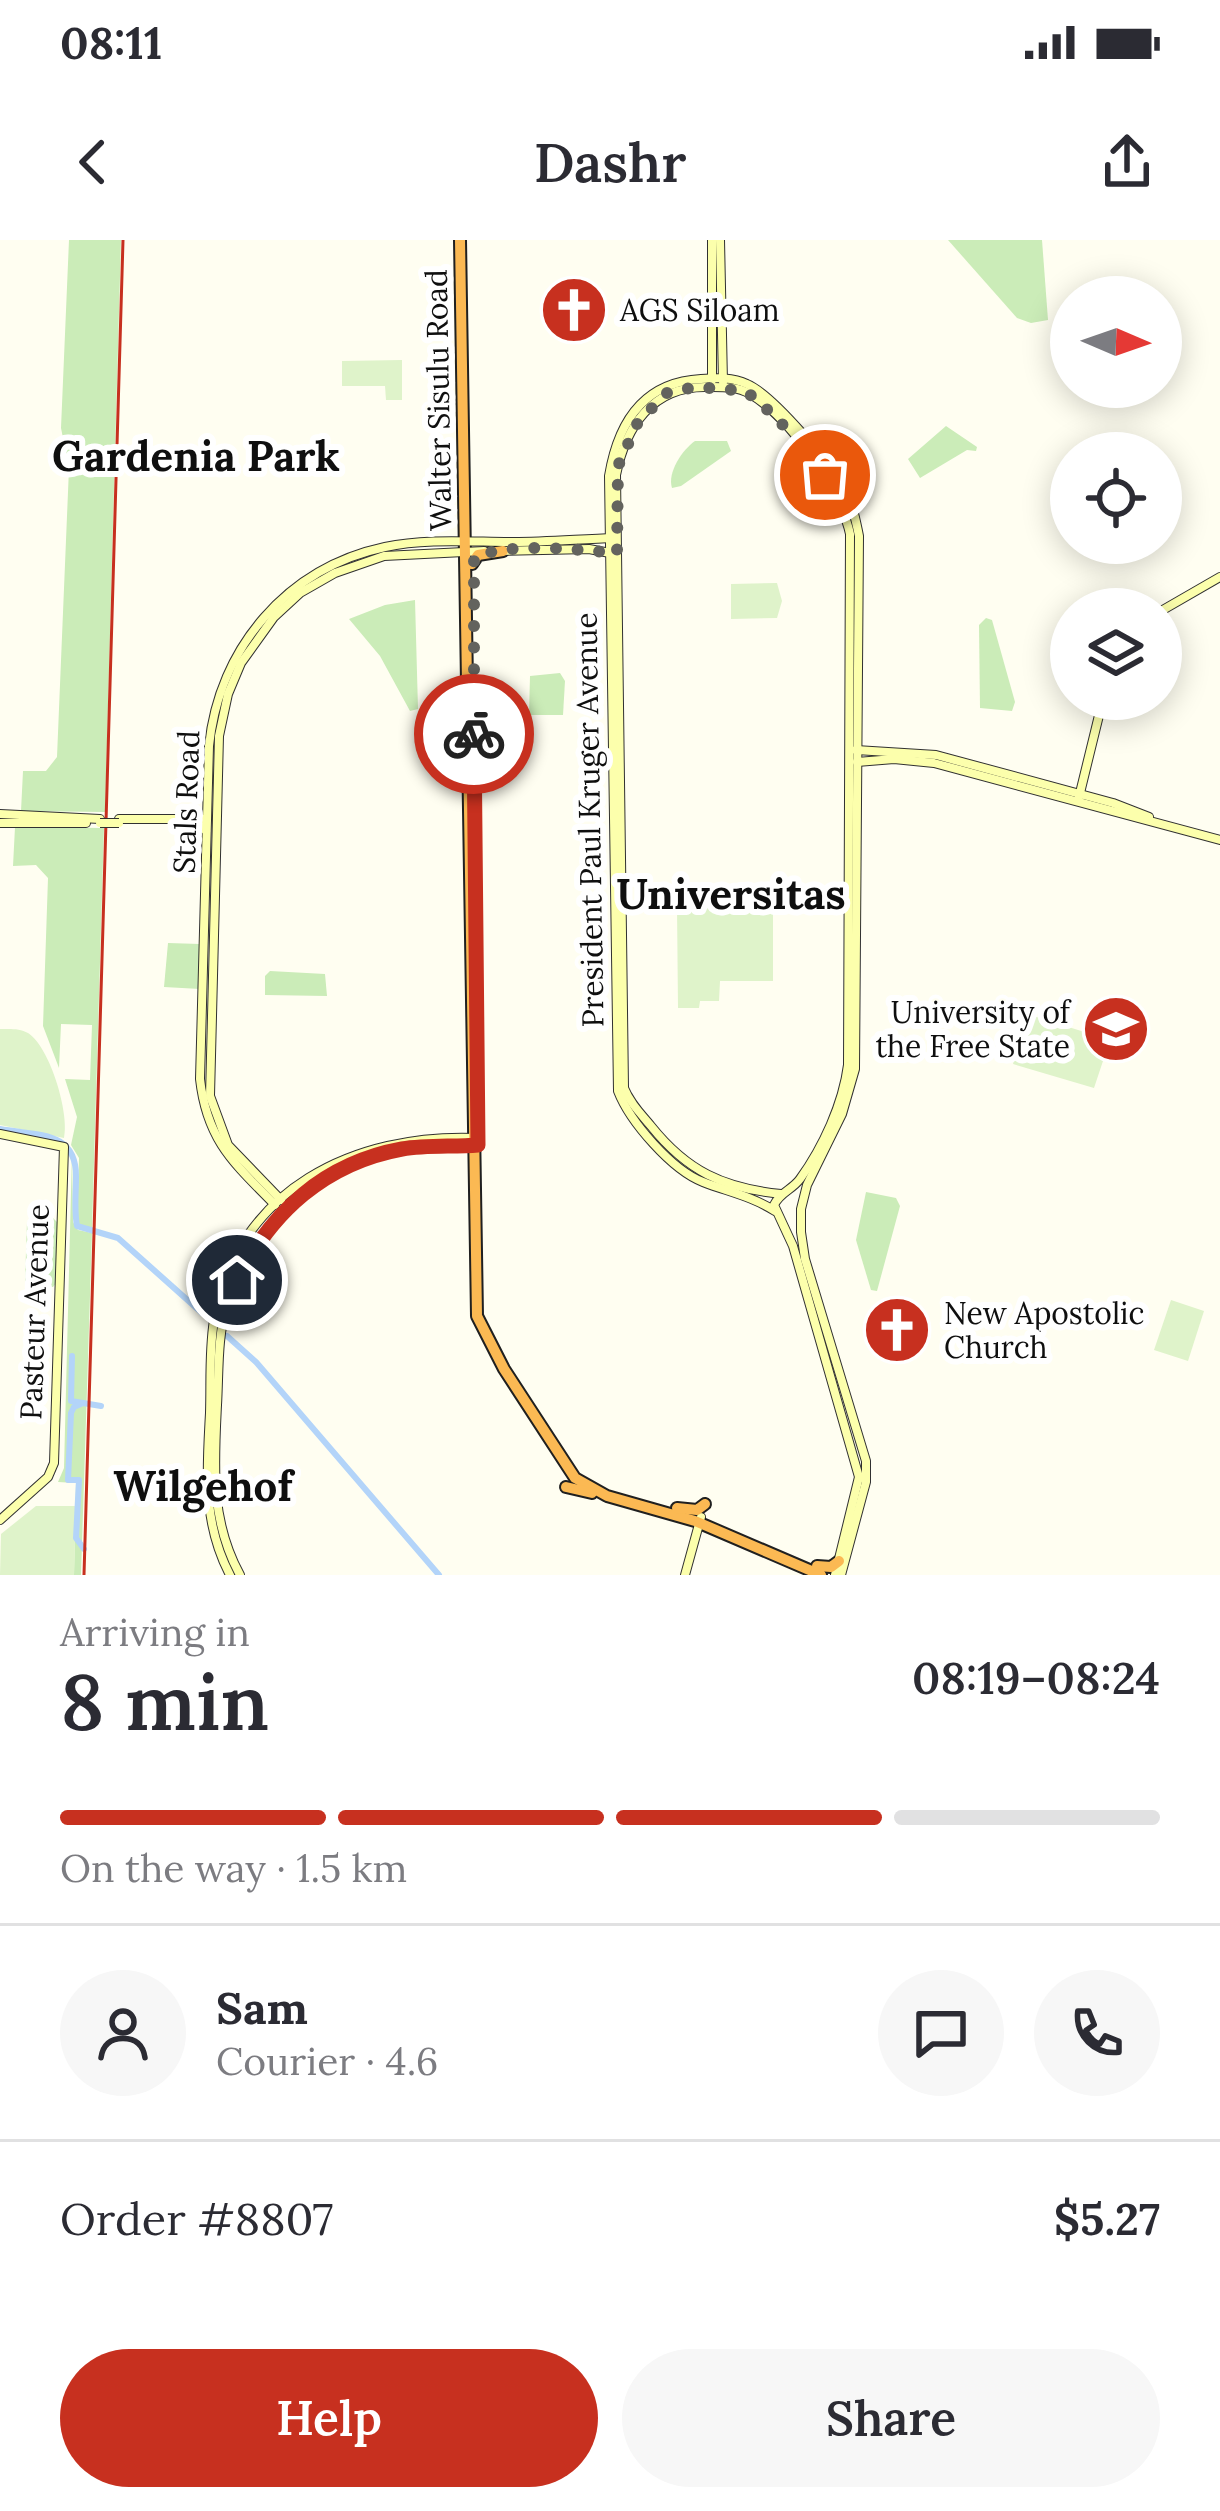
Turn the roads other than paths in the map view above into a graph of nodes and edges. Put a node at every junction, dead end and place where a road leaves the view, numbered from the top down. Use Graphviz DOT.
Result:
graph roads {
  1 [pos="464,240"];
  2 [pos="716,240"];
  3 [pos="717,383"];
  4 [pos="614,538"];
  5 [pos="469,550"];
  6 [pos="503,550"];
  7 [pos="614,553"];
  8 [pos="1220,577"];
  9 [pos="1182,599"];
  10 [pos="615,698"];
  11 [pos="1098,720"];
  12 [pos="855,753"];
  13 [pos="1082,778"];
  14 [pos="216,784"];
  15 [pos="1060,789"];
  16 [pos="1079,797"];
  17 [pos="203,818"];
  18 [pos="5,819"];
  19 [pos="119,821"];
  20 [pos="185,822"];
  21 [pos="215,830"];
  22 [pos="1220,840"];
  23 [pos="208,844"];
  24 [pos="210,879"];
  25 [pos="215,1128"];
  26 [pos="0,1134"];
  27 [pos="475,1142"];
  28 [pos="257,1175"];
  29 [pos="298,1184"];
  30 [pos="258,1188"];
  31 [pos="783,1193"];
  32 [pos="293,1201"];
  33 [pos="279,1204"];
  34 [pos="801,1208"];
  35 [pos="778,1214"];
  36 [pos="53,1215"];
  37 [pos="276,1219"];
  38 [pos="61,1223"];
  39 [pos="257,1228"];
  40 [pos="239,1265"];
  41 [pos="807,1283"];
  42 [pos="511,1374"];
  43 [pos="866,1461"];
  44 [pos="574,1478"];
  45 [pos="873,1484"];
  46 [pos="0,1520"];
  47 [pos="703,1520"];
  48 [pos="839,1561"];
  49 [pos="228,1563"];
  50 [pos="819,1571"];
  51 [pos="688,1574"];
  52 [pos="240,1575"];
  53 [pos="837,1575"];
  1 -- 5 [label="highway, Walter Sisulu Road"];
  2 -- 3 [label="street"];
  3 -- 4 [label="street, President Paul Kruger Avenue"];
  3 -- 12 [label="street"];
  4 -- 5 [label="street"];
  4 -- 7 [label="street, President Paul Kruger Avenue"];
  5 -- 6 [label="highway"];
  5 -- 14 [label="street, Stals Road"];
  5 -- 17 [label="street, Stals Road"];
  5 -- 27 [label="highway, Walter Sisulu Road"];
  6 -- 7 [label="street"];
  7 -- 10 [label="street, President Paul Kruger Avenue"];
  8 -- 9 [label="street"];
  10 -- 31 [label="street, President Paul Kruger Avenue"];
  10 -- 35 [label="street, President Paul Kruger Avenue"];
  11 -- 13 [label="street"];
  12 -- 15 [label="street"];
  12 -- 16 [label="street"];
  12 -- 31 [label="street"];
  12 -- 34 [label="street"];
  13 -- 15 [label="street"];
  13 -- 16 [label="street"];
  14 -- 17 [label="street, Stals Road"];
  14 -- 21 [label="street, Stals Road"];
  15 -- 16 [label="street"];
  16 -- 22 [label="street"];
  17 -- 19 [label="street"];
  17 -- 20 [label="street"];
  17 -- 21 [label="street"];
  17 -- 23 [label="street, Stals Road"];
  18 -- 19 [label="street, bridge"];
  19 -- 20 [label="street"];
  20 -- 23 [label="street"];
  21 -- 24 [label="street, Stals Road"];
  23 -- 24 [label="street, Stals Road"];
  24 -- 25 [label="street, Stals Road"];
  25 -- 28 [label="street, Stals Road"];
  25 -- 30 [label="street, Stals Road"];
  26 -- 38 [label="street, Pasteur Avenue"];
  27 -- 29 [label="street"];
  27 -- 32 [label="street"];
  27 -- 42 [label="highway, Walter Sisulu Road"];
  28 -- 29 [label="street"];
  28 -- 33 [label="street, Stals Road"];
  29 -- 33 [label="street"];
  30 -- 33 [label="street, Stals Road"];
  30 -- 39 [label="street"];
  31 -- 34 [label="street"];
  31 -- 35 [label="street"];
  32 -- 33 [label="street"];
  32 -- 37 [label="street"];
  33 -- 37 [label="street"];
  33 -- 39 [label="street"];
  34 -- 35 [label="street"];
  34 -- 41 [label="street"];
  35 -- 41 [label="street"];
  36 -- 38 [label="street"];
  37 -- 40 [label="street"];
  38 -- 46 [label="street, Pasteur Avenue"];
  39 -- 40 [label="street"];
  40 -- 49 [label="street"];
  41 -- 43 [label="street"];
  41 -- 48 [label="street"];
  42 -- 44 [label="highway, Walter Sisulu Road"];
  42 -- 44 [label="highway, Walter Sisulu Road"];
  43 -- 45 [label="street"];
  43 -- 53 [label="street"];
  44 -- 47 [label="highway, Walter Sisulu Road"];
  44 -- 47 [label="highway, Walter Sisulu Road"];
  47 -- 50 [label="highway, Walter Sisulu Road"];
  47 -- 50 [label="highway"];
  47 -- 51 [label="street"];
  48 -- 50 [label="highway"];
  48 -- 53 [label="street"];
  49 -- 52 [label="street"];
  50 -- 53 [label="highway"];
}
